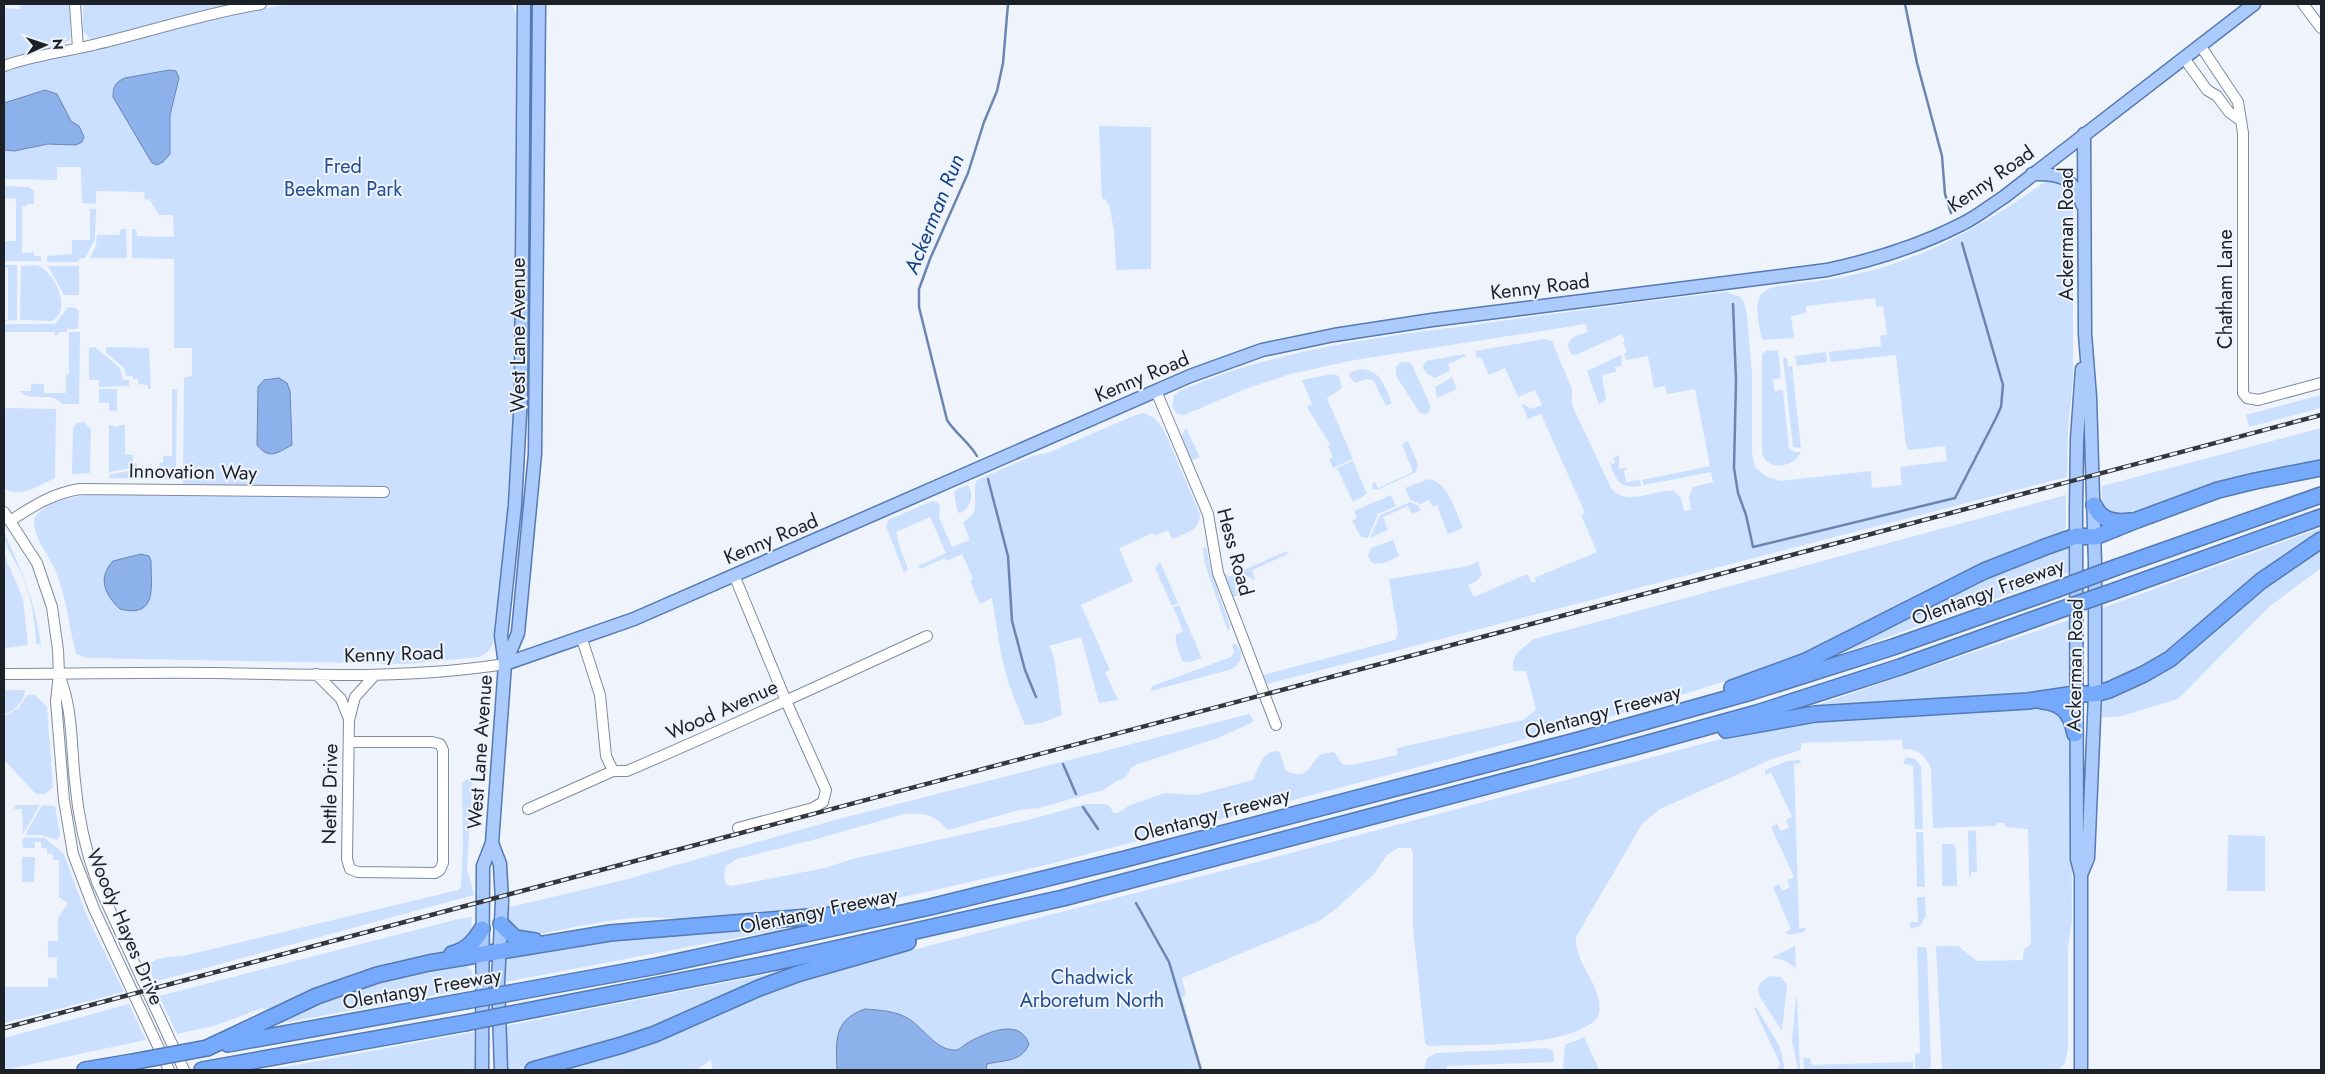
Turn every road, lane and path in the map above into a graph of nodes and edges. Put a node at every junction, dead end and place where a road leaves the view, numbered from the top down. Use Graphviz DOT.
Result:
graph roads {
  1 [pos="75,4"];
  2 [pos="261,4"];
  3 [pos="524,4"];
  4 [pos="539,4"];
  5 [pos="2254,4"];
  6 [pos="2302,4"];
  7 [pos="2321,28"];
  8 [pos="2200,45"];
  9 [pos="78,48"];
  10 [pos="2184,58"];
  11 [pos="4,66"];
  12 [pos="2240,120"];
  13 [pos="2084,134"];
  14 [pos="2032,174"];
  15 [pos="2085,213"];
  16 [pos="2085,334"];
  17 [pos="2321,383"];
  18 [pos="1156,391"];
  19 [pos="2321,468"];
  20 [pos="384,492"];
  21 [pos="2321,495"];
  22 [pos="2094,505"];
  23 [pos="7,517"];
  24 [pos="2321,517"];
  25 [pos="2137,520"];
  26 [pos="2076,536"];
  27 [pos="2095,537"];
  28 [pos="2321,540"];
  29 [pos="734,575"];
  30 [pos="928,636"];
  31 [pos="582,639"];
  32 [pos="505,664"];
  33 [pos="4,674"];
  34 [pos="59,674"];
  35 [pos="316,674"];
  36 [pos="375,675"];
  37 [pos="2075,694"];
  38 [pos="2095,694"];
  39 [pos="786,701"];
  40 [pos="2028,701"];
  41 [pos="349,720"];
  42 [pos="1276,726"];
  43 [pos="1621,729"];
  44 [pos="2075,734"];
  45 [pos="349,742"];
  46 [pos="1627,749"];
  47 [pos="614,772"];
  48 [pos="528,809"];
  49 [pos="738,828"];
  50 [pos="492,843"];
  51 [pos="2081,875"];
  52 [pos="1063,898"];
  53 [pos="930,907"];
  54 [pos="501,924"];
  55 [pos="482,929"];
  56 [pos="557,941"];
  57 [pos="500,952"];
  58 [pos="482,955"];
  59 [pos="429,963"];
  60 [pos="207,1048"];
  61 [pos="209,1069"];
  62 [pos="539,1069"];
  63 [pos="85,1070"];
  64 [pos="169,1070"];
  65 [pos="184,1070"];
  66 [pos="482,1070"];
  67 [pos="501,1070"];
  68 [pos="2081,1070"];
  1 -- 9 [label="street"];
  2 -- 9 [label="street"];
  3 -- 32 [label="main road, West Lane Avenue"];
  4 -- 32 [label="main road, West Lane Avenue"];
  5 -- 8 [label="main road, Kenny Road"];
  6 -- 7 [label="street"];
  8 -- 10 [label="main road, Kenny Road"];
  8 -- 12 [label="street, Chatham Lane"];
  9 -- 11 [label="street"];
  10 -- 12 [label="street"];
  10 -- 13 [label="main road, Kenny Road"];
  12 -- 17 [label="street, Chatham Lane"];
  13 -- 14 [label="main road, Kenny Road"];
  13 -- 15 [label="main road, Ackerman Road"];
  14 -- 15 [label="main road"];
  14 -- 18 [label="main road, Kenny Road"];
  15 -- 16 [label="main road, Ackerman Road"];
  16 -- 22 [label="main road, Ackerman Road"];
  16 -- 26 [label="main road, Ackerman Road"];
  18 -- 29 [label="main road, Kenny Road"];
  18 -- 42 [label="street, Hess Road"];
  19 -- 25 [label="highway"];
  20 -- 23 [label="street, Innovation Way"];
  21 -- 43 [label="highway, Olentangy Freeway, bridge"];
  22 -- 25 [label="highway"];
  22 -- 27 [label="main road, Ackerman Road"];
  23 -- 34 [label="street"];
  24 -- 46 [label="highway, Olentangy Freeway, bridge"];
  25 -- 27 [label="highway"];
  26 -- 27 [label="highway"];
  26 -- 37 [label="main road, Ackerman Road"];
  26 -- 43 [label="highway"];
  27 -- 38 [label="main road, Ackerman Road"];
  28 -- 38 [label="highway"];
  29 -- 31 [label="main road, Kenny Road"];
  29 -- 39 [label="street"];
  30 -- 39 [label="street, Wood Avenue"];
  31 -- 32 [label="main road, Kenny Road"];
  31 -- 47 [label="street"];
  32 -- 36 [label="street, Kenny Road"];
  32 -- 50 [label="main road, West Lane Avenue"];
  33 -- 34 [label="street, Kenny Road"];
  34 -- 35 [label="street, Kenny Road"];
  34 -- 64 [label="street, Woody Hayes Drive"];
  34 -- 65 [label="street, Woody Hayes Drive"];
  35 -- 36 [label="street, Kenny Road"];
  35 -- 41 [label="street, Nettle Drive"];
  36 -- 41 [label="street, Nettle Drive"];
  37 -- 38 [label="highway"];
  37 -- 40 [label="highway"];
  37 -- 44 [label="main road, Ackerman Road"];
  38 -- 51 [label="main road, Ackerman Road"];
  39 -- 47 [label="street, Wood Avenue"];
  39 -- 49 [label="street"];
  40 -- 44 [label="highway"];
  40 -- 46 [label="highway"];
  41 -- 45 [label="street, Nettle Drive"];
  43 -- 53 [label="highway, Olentangy Freeway"];
  44 -- 51 [label="main road, Ackerman Road"];
  45 -- 45 [label="street, Nettle Drive"];
  46 -- 52 [label="highway, Olentangy Freeway"];
  47 -- 48 [label="street, Wood Avenue"];
  50 -- 54 [label="main road, West Lane Avenue"];
  50 -- 55 [label="main road, West Lane Avenue"];
  51 -- 68 [label="main road, Ackerman Road"];
  52 -- 61 [label="highway, Olentangy Freeway, bridge"];
  52 -- 62 [label="highway"];
  53 -- 56 [label="highway"];
  53 -- 60 [label="highway, Olentangy Freeway, bridge"];
  54 -- 56 [label="highway"];
  54 -- 57 [label="main road, West Lane Avenue"];
  55 -- 58 [label="main road, West Lane Avenue"];
  55 -- 59 [label="highway"];
  56 -- 57 [label="highway"];
  57 -- 58 [label="highway"];
  57 -- 67 [label="main road, West Lane Avenue"];
  58 -- 59 [label="highway"];
  58 -- 66 [label="main road, West Lane Avenue"];
  59 -- 60 [label="highway"];
  60 -- 63 [label="highway, Olentangy Freeway, bridge"];
}
